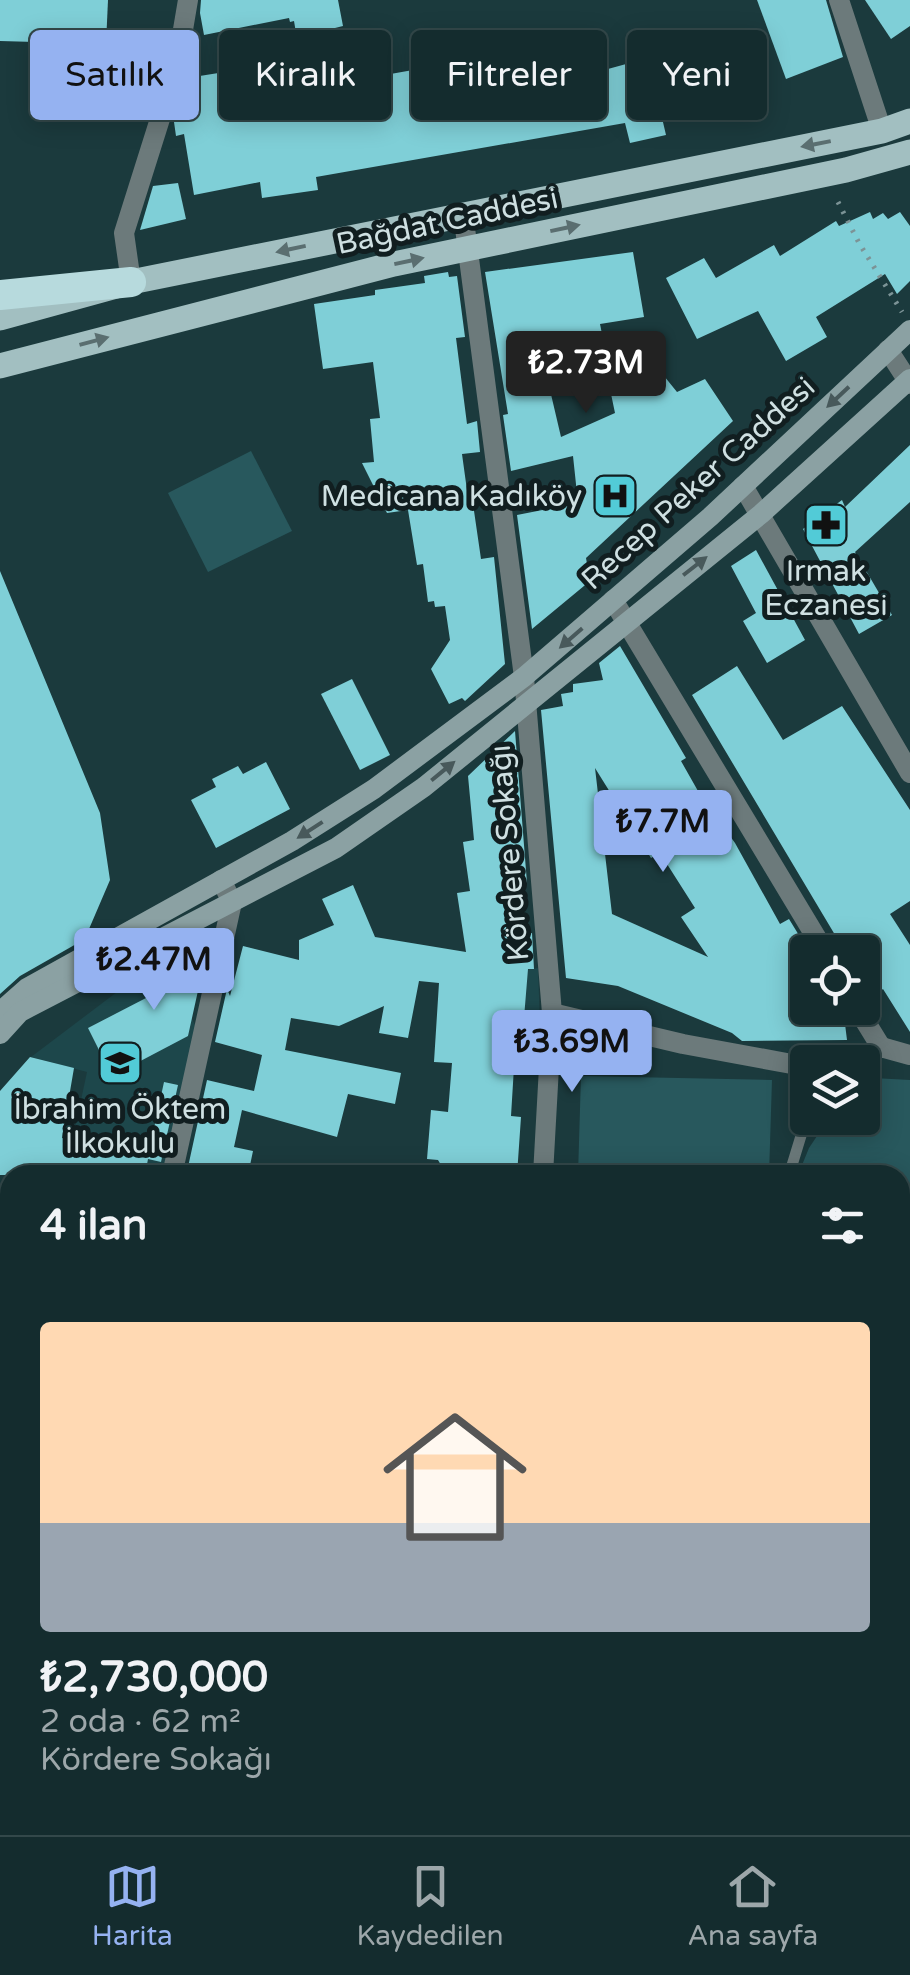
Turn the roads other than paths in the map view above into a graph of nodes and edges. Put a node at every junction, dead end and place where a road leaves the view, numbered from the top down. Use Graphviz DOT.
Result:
graph roads {
  1 [pos="188,0"];
  2 [pos="839,0"];
  3 [pos="910,121"];
  4 [pos="882,131"];
  5 [pos="910,152"];
  6 [pos="463,213"];
  7 [pos="469,248"];
  8 [pos="131,282"];
  9 [pos="0,295"];
  10 [pos="0,318"];
  11 [pos="907,323"];
  12 [pos="888,350"];
  13 [pos="0,366"];
  14 [pos="909,381"];
  15 [pos="743,486"];
  16 [pos="761,514"];
  17 [pos="613,600"];
  18 [pos="628,620"];
  19 [pos="524,677"];
  20 [pos="526,705"];
  21 [pos="910,773"];
  22 [pos="221,880"];
  23 [pos="232,902"];
  24 [pos="814,935"];
  25 [pos="0,1012"];
  26 [pos="552,1012"];
  27 [pos="867,1025"];
  28 [pos="0,1034"];
  29 [pos="881,1047"];
  30 [pos="910,1055"];
  31 [pos="790,1064"];
  32 [pos="801,1135"];
  33 [pos="174,1165"];
  34 [pos="543,1165"];
  35 [pos="791,1165"];
  1 -- 8 [label="street"];
  2 -- 4 [label="street"];
  3 -- 4 [label="main road, Bağdat Caddesi"];
  4 -- 6 [label="main road, Bağdat Caddesi, one-way"];
  7 -- 5 [label="main road, Bağdat Caddesi, one-way"];
  6 -- 7 [label="street"];
  6 -- 8 [label="main road, Bağdat Caddesi, one-way"];
  13 -- 7 [label="main road, Bağdat Caddesi, one-way"];
  7 -- 19 [label="street"];
  8 -- 9 [label="highway"];
  8 -- 10 [label="main road, Bağdat Caddesi"];
  11 -- 12 [label="main road, Recep Peker Caddesi"];
  12 -- 14 [label="street"];
  12 -- 15 [label="main road, Recep Peker Caddesi, one-way"];
  14 -- 16 [label="main road, Recep Peker Caddesi"];
  15 -- 16 [label="street"];
  15 -- 17 [label="main road, Recep Peker Caddesi"];
  18 -- 16 [label="main road, Recep Peker Caddesi, one-way"];
  16 -- 21 [label="street"];
  17 -- 18 [label="street"];
  17 -- 19 [label="main road, Recep Peker Caddesi, one-way"];
  18 -- 20 [label="main road, Recep Peker Caddesi"];
  18 -- 24 [label="street"];
  19 -- 20 [label="street"];
  19 -- 22 [label="main road, Recep Peker Caddesi, one-way"];
  23 -- 20 [label="main road, Recep Peker Caddesi, one-way"];
  20 -- 26 [label="street, Kördere Sokağı"];
  22 -- 23 [label="street"];
  22 -- 25 [label="main road, Recep Peker Caddesi"];
  23 -- 28 [label="main road, Recep Peker Caddesi"];
  23 -- 33 [label="street"];
  26 -- 31 [label="street"];
  26 -- 34 [label="street, Kördere Sokağı"];
  27 -- 29 [label="street"];
  29 -- 30 [label="street"];
  32 -- 35 [label="lane"];
}
